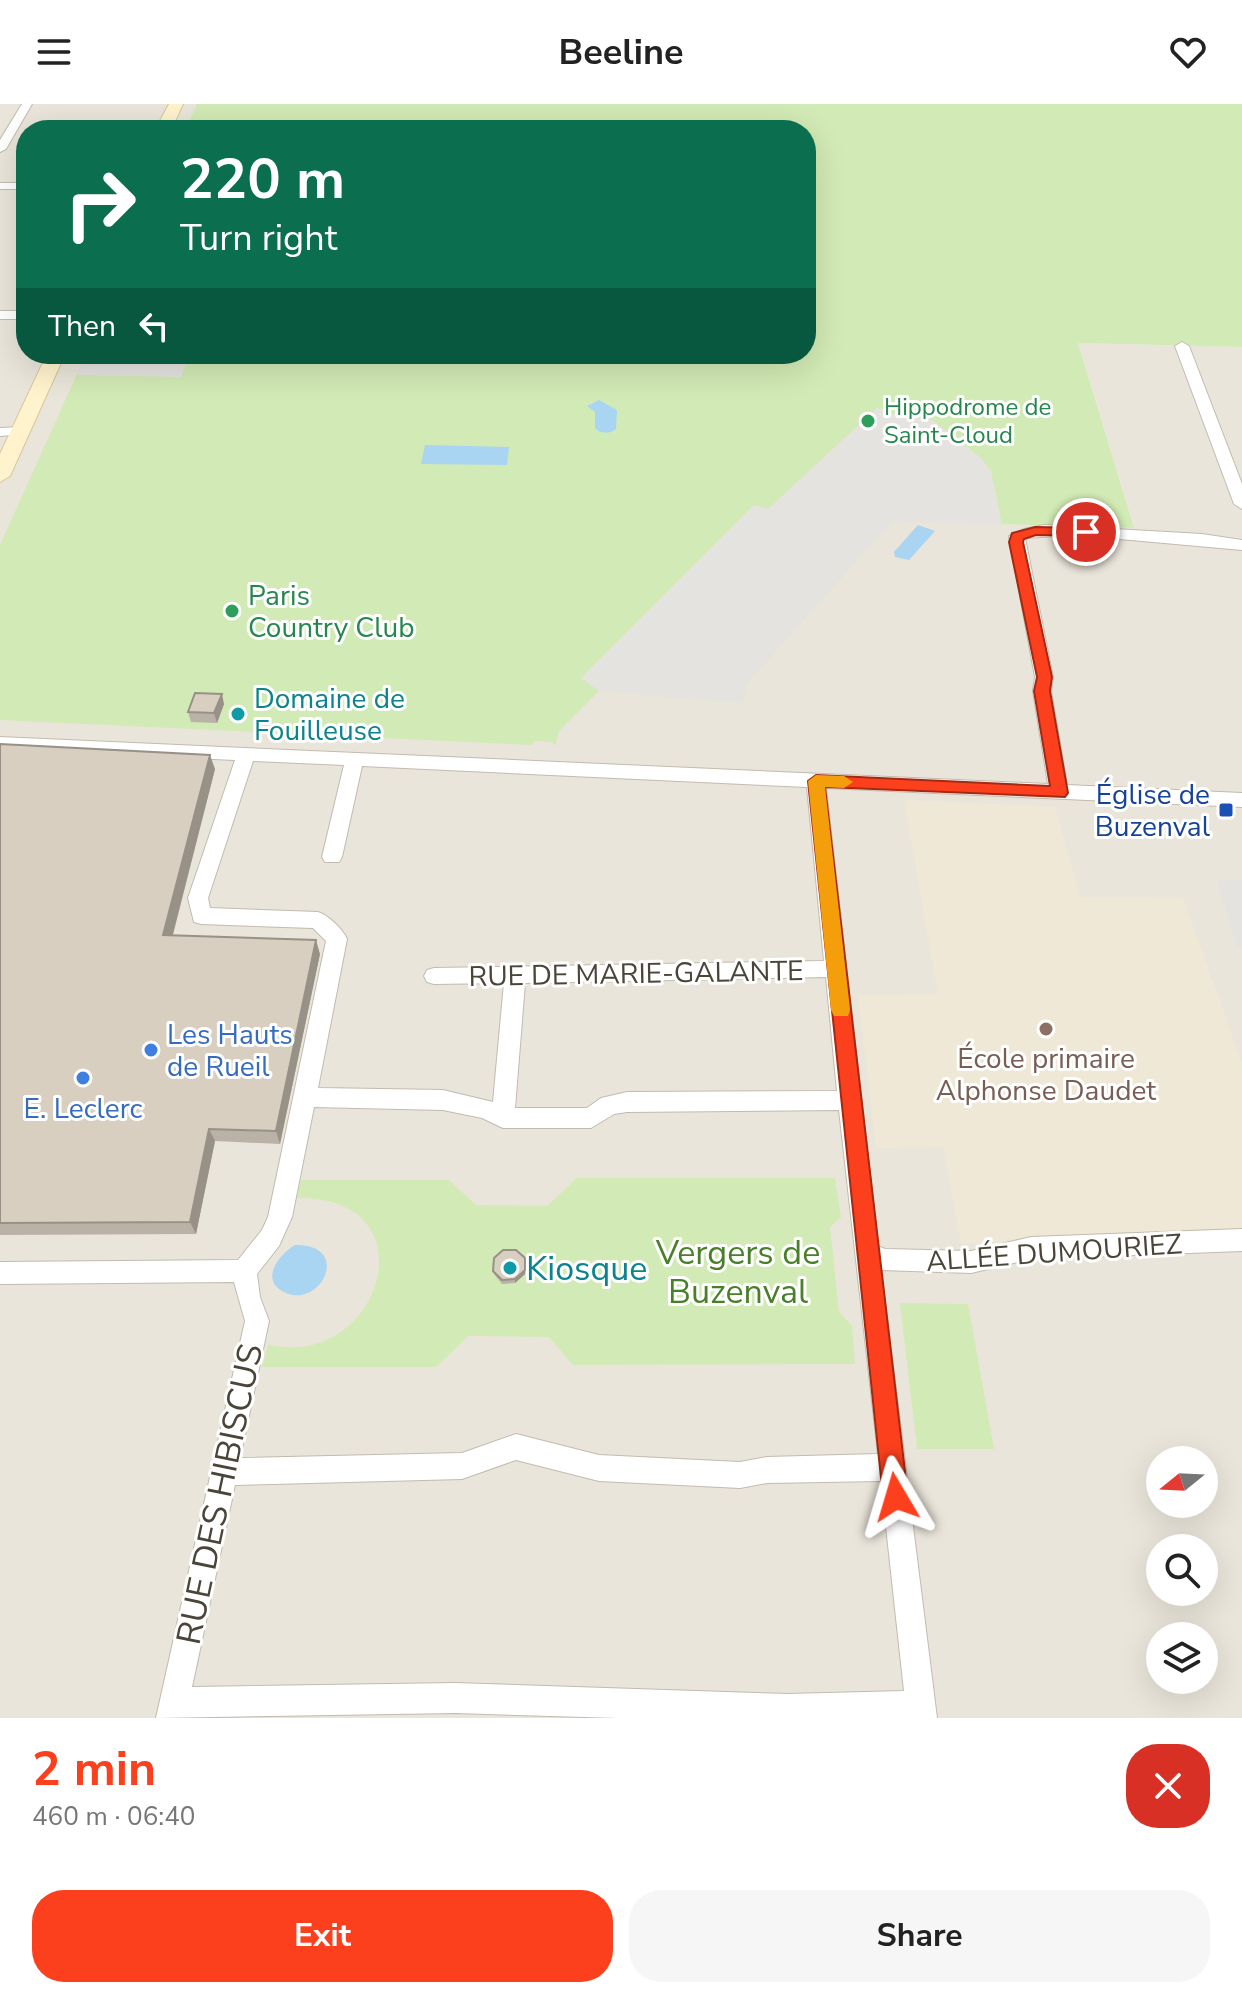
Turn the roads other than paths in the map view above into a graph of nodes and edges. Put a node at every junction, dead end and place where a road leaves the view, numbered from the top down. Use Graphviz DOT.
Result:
graph roads {
  1 [pos="16,122"];
  2 [pos="0,149"];
  3 [pos="1182,346"];
  4 [pos="51,364"];
  5 [pos="21,431"];
  6 [pos="0,432"];
  7 [pos="0,476"];
  8 [pos="1242,504"];
  9 [pos="1242,545"];
  10 [pos="0,743"];
  11 [pos="246,754"];
  12 [pos="355,758"];
  13 [pos="816,781"];
  14 [pos="1059,793"];
  15 [pos="1242,800"];
  16 [pos="332,857"];
  17 [pos="837,969"];
  18 [pos="515,975"];
  19 [pos="434,976"];
  20 [pos="304,1097"];
  21 [pos="849,1100"];
  22 [pos="503,1118"];
  23 [pos="1242,1240"];
  24 [pos="868,1253"];
  25 [pos="244,1271"];
  26 [pos="0,1273"];
  27 [pos="892,1467"];
  28 [pos="223,1472"];
  29 [pos="454,1708"];
  30 [pos="172,1710"];
  31 [pos="921,1712"];
  32 [pos="778,1713"];
  1 -- 2 [label="street"];
  3 -- 8 [label="street"];
  4 -- 5 [label="street"];
  5 -- 6 [label="street"];
  5 -- 7 [label="street"];
  9 -- 14 [label="street"];
  10 -- 11 [label="street"];
  11 -- 12 [label="street"];
  11 -- 20 [label="street"];
  12 -- 13 [label="street"];
  12 -- 16 [label="street"];
  13 -- 14 [label="street"];
  13 -- 17 [label="street"];
  14 -- 15 [label="street"];
  17 -- 18 [label="street, RUE DE MARIE-GALANTE"];
  17 -- 21 [label="street"];
  18 -- 19 [label="street, RUE DE MARIE-GALANTE"];
  18 -- 22 [label="street"];
  20 -- 22 [label="street"];
  20 -- 25 [label="street"];
  21 -- 22 [label="street"];
  21 -- 24 [label="street"];
  23 -- 24 [label="street, ALLÉE DUMOURIEZ"];
  24 -- 27 [label="street"];
  25 -- 26 [label="street"];
  25 -- 28 [label="street, RUE DES HIBISCUS"];
  27 -- 28 [label="street"];
  27 -- 31 [label="street"];
  28 -- 30 [label="street, RUE DES HIBISCUS"];
  29 -- 30 [label="street"];
  29 -- 32 [label="street"];
  31 -- 32 [label="street"];
}
